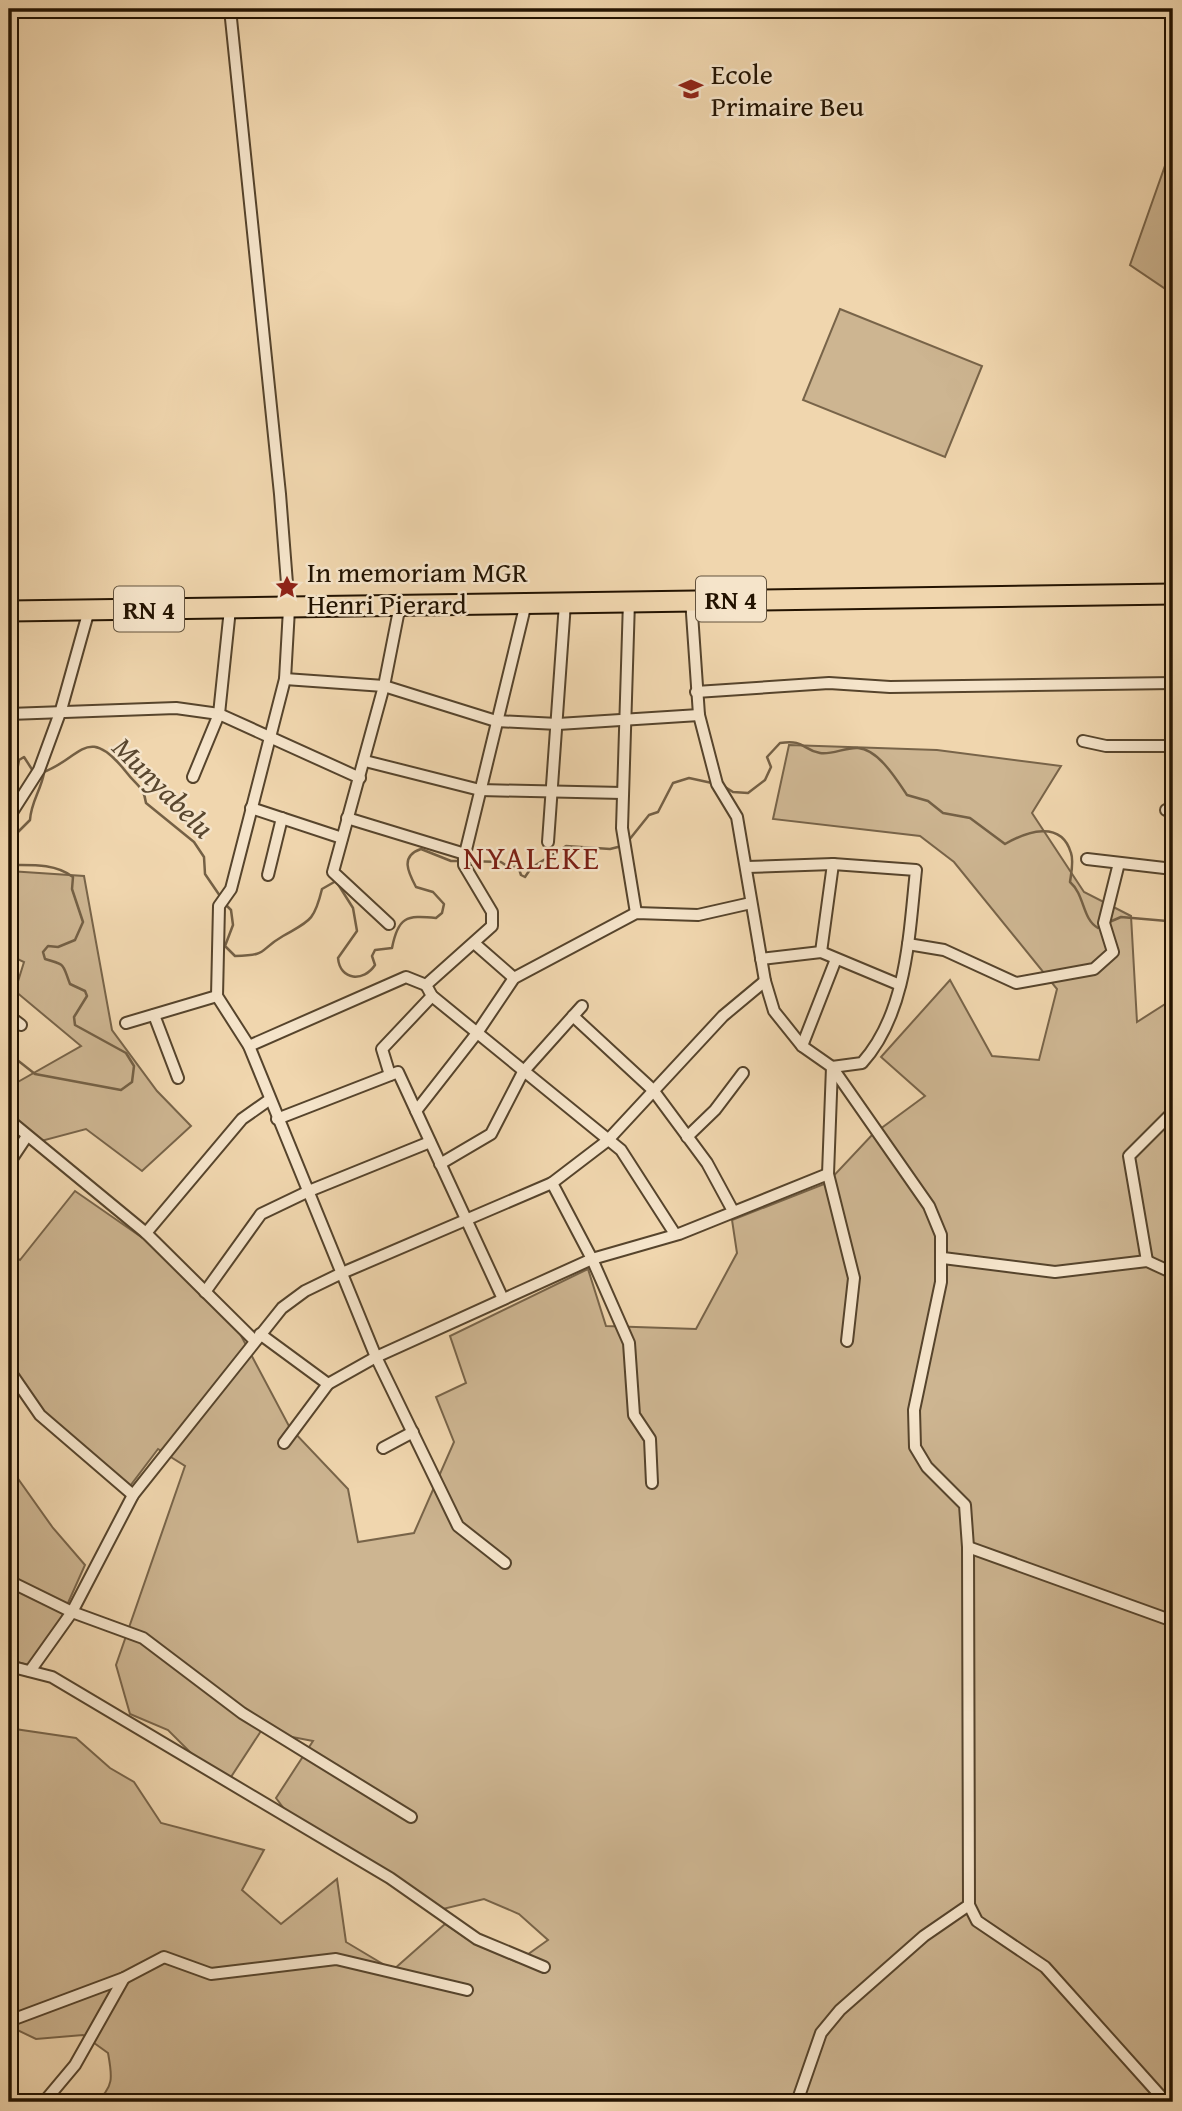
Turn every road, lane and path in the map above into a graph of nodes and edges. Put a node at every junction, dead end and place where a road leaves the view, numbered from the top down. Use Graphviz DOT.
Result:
graph roads {
  1 [pos="230,9"];
  2 [pos="1173,594"];
  3 [pos="691,599"];
  4 [pos="629,601"];
  5 [pos="526,603"];
  6 [pos="565,603"];
  7 [pos="400,606"];
  8 [pos="230,609"];
  9 [pos="289,609"];
  10 [pos="89,610"];
  11 [pos="9,611"];
  12 [pos="285,679"];
  13 [pos="1173,683"];
  14 [pos="384,686"];
  15 [pos="696,692"];
  16 [pos="61,710"];
  17 [pos="9,714"];
  18 [pos="219,714"];
  19 [pos="699,715"];
  20 [pos="496,721"];
  21 [pos="625,721"];
  22 [pos="558,724"];
  23 [pos="271,738"];
  24 [pos="1083,741"];
  25 [pos="1173,746"];
  26 [pos="365,761"];
  27 [pos="193,777"];
  28 [pos="360,778"];
  29 [pos="480,790"];
  30 [pos="623,793"];
  31 [pos="551,794"];
  32 [pos="251,808"];
  33 [pos="9,817"];
  34 [pos="282,818"];
  35 [pos="347,818"];
  36 [pos="342,838"];
  37 [pos="548,842"];
  38 [pos="464,859"];
  39 [pos="1087,859"];
  40 [pos="1119,863"];
  41 [pos="833,864"];
  42 [pos="747,867"];
  43 [pos="1173,869"];
  44 [pos="268,875"];
  45 [pos="751,902"];
  46 [pos="636,914"];
  47 [pos="389,923"];
  48 [pos="474,943"];
  49 [pos="908,944"];
  50 [pos="821,953"];
  51 [pos="836,958"];
  52 [pos="761,959"];
  53 [pos="514,978"];
  54 [pos="765,981"];
  55 [pos="426,985"];
  56 [pos="900,985"];
  57 [pos="217,996"];
  58 [pos="432,996"];
  59 [pos="582,1006"];
  60 [pos="154,1015"];
  61 [pos="9,1016"];
  62 [pos="573,1016"];
  63 [pos="126,1023"];
  64 [pos="21,1025"];
  65 [pos="477,1033"];
  66 [pos="249,1045"];
  67 [pos="802,1046"];
  68 [pos="832,1067"];
  69 [pos="523,1072"];
  70 [pos="743,1073"];
  71 [pos="390,1075"];
  72 [pos="178,1078"];
  73 [pos="653,1090"];
  74 [pos="269,1100"];
  75 [pos="416,1111"];
  76 [pos="1173,1111"];
  77 [pos="276,1119"];
  78 [pos="9,1120"];
  79 [pos="27,1136"];
  80 [pos="687,1137"];
  81 [pos="607,1141"];
  82 [pos="430,1142"];
  83 [pos="9,1163"];
  84 [pos="440,1164"];
  85 [pos="828,1174"];
  86 [pos="552,1183"];
  87 [pos="309,1191"];
  88 [pos="733,1211"];
  89 [pos="467,1221"];
  90 [pos="146,1233"];
  91 [pos="676,1234"];
  92 [pos="943,1258"];
  93 [pos="592,1259"];
  94 [pos="1147,1261"];
  95 [pos="342,1273"];
  96 [pos="1173,1273"];
  97 [pos="205,1292"];
  98 [pos="503,1299"];
  99 [pos="257,1337"];
  100 [pos="847,1340"];
  101 [pos="376,1357"];
  102 [pos="9,1370"];
  103 [pos="328,1384"];
  104 [pos="413,1432"];
  105 [pos="284,1443"];
  106 [pos="383,1448"];
  107 [pos="652,1483"];
  108 [pos="133,1495"];
  109 [pos="968,1547"];
  110 [pos="505,1563"];
  111 [pos="9,1581"];
  112 [pos="72,1612"];
  113 [pos="1173,1621"];
  114 [pos="9,1666"];
  115 [pos="30,1671"];
  116 [pos="411,1817"];
  117 [pos="969,1905"];
  118 [pos="544,1967"];
  119 [pos="124,1978"];
  120 [pos="467,1990"];
  121 [pos="9,2021"];
  122 [pos="44,2102"];
  123 [pos="797,2102"];
  124 [pos="1166,2102"];
  1 -- 9 [label="street"];
  2 -- 3 [label="highway, RN 4"];
  3 -- 4 [label="highway, RN 4"];
  3 -- 15 [label="street"];
  4 -- 6 [label="highway, RN 4"];
  4 -- 21 [label="street"];
  5 -- 6 [label="highway, RN 4"];
  5 -- 7 [label="highway, RN 4"];
  5 -- 20 [label="street"];
  6 -- 22 [label="street"];
  7 -- 9 [label="highway, RN 4"];
  7 -- 14 [label="street"];
  8 -- 9 [label="highway, RN 4"];
  8 -- 10 [label="highway, RN 4"];
  8 -- 18 [label="street"];
  9 -- 12 [label="street"];
  10 -- 11 [label="highway, RN 4"];
  10 -- 16 [label="street"];
  12 -- 14 [label="street"];
  12 -- 23 [label="street"];
  13 -- 15 [label="street"];
  14 -- 20 [label="street"];
  14 -- 26 [label="street"];
  15 -- 19 [label="street"];
  16 -- 17 [label="street"];
  16 -- 18 [label="street"];
  16 -- 33 [label="street"];
  18 -- 23 [label="street"];
  18 -- 27 [label="street"];
  19 -- 21 [label="street"];
  19 -- 42 [label="street"];
  20 -- 22 [label="street"];
  20 -- 29 [label="street"];
  21 -- 22 [label="street"];
  21 -- 30 [label="street"];
  22 -- 31 [label="street"];
  23 -- 28 [label="street"];
  23 -- 32 [label="street"];
  24 -- 25 [label="street"];
  26 -- 28 [label="street"];
  26 -- 29 [label="street"];
  28 -- 35 [label="street"];
  29 -- 31 [label="street"];
  29 -- 38 [label="street"];
  30 -- 31 [label="street"];
  30 -- 46 [label="street"];
  31 -- 37 [label="street"];
  32 -- 34 [label="street"];
  32 -- 57 [label="street"];
  34 -- 36 [label="street"];
  34 -- 44 [label="street"];
  35 -- 36 [label="street"];
  35 -- 38 [label="street"];
  36 -- 47 [label="street"];
  38 -- 48 [label="street"];
  39 -- 40 [label="street"];
  40 -- 43 [label="street"];
  40 -- 49 [label="street"];
  41 -- 42 [label="street"];
  41 -- 49 [label="street"];
  41 -- 50 [label="street"];
  42 -- 45 [label="street"];
  45 -- 46 [label="street"];
  45 -- 52 [label="street"];
  46 -- 53 [label="street"];
  48 -- 53 [label="street"];
  48 -- 55 [label="street"];
  49 -- 56 [label="street"];
  50 -- 51 [label="street"];
  50 -- 52 [label="street"];
  51 -- 56 [label="street"];
  51 -- 67 [label="street"];
  52 -- 54 [label="street"];
  53 -- 65 [label="street"];
  54 -- 67 [label="street"];
  54 -- 73 [label="street"];
  55 -- 58 [label="street"];
  55 -- 66 [label="street"];
  56 -- 68 [label="street"];
  57 -- 60 [label="street"];
  57 -- 66 [label="street"];
  58 -- 65 [label="street"];
  58 -- 71 [label="street"];
  59 -- 62 [label="street"];
  60 -- 63 [label="street"];
  60 -- 72 [label="street"];
  61 -- 64 [label="street"];
  62 -- 69 [label="street"];
  62 -- 73 [label="street"];
  65 -- 69 [label="street"];
  65 -- 75 [label="street"];
  66 -- 74 [label="street"];
  67 -- 68 [label="street"];
  68 -- 85 [label="street"];
  68 -- 92 [label="street"];
  69 -- 81 [label="street"];
  69 -- 84 [label="street"];
  70 -- 80 [label="street"];
  71 -- 75 [label="street"];
  71 -- 77 [label="street"];
  73 -- 80 [label="street"];
  73 -- 81 [label="street"];
  74 -- 77 [label="street"];
  74 -- 90 [label="street"];
  75 -- 82 [label="street"];
  76 -- 94 [label="street"];
  77 -- 87 [label="street"];
  78 -- 79 [label="street"];
  79 -- 83 [label="street"];
  79 -- 90 [label="street"];
  80 -- 88 [label="street"];
  81 -- 86 [label="street"];
  81 -- 91 [label="street"];
  82 -- 84 [label="street"];
  82 -- 87 [label="street"];
  84 -- 89 [label="street"];
  85 -- 88 [label="street"];
  85 -- 100 [label="street"];
  86 -- 89 [label="street"];
  86 -- 93 [label="street"];
  87 -- 95 [label="street"];
  87 -- 97 [label="street"];
  88 -- 91 [label="street"];
  89 -- 95 [label="street"];
  89 -- 98 [label="street"];
  90 -- 97 [label="street"];
  91 -- 93 [label="street"];
  92 -- 94 [label="street"];
  92 -- 109 [label="street"];
  93 -- 98 [label="street"];
  93 -- 107 [label="street"];
  94 -- 96 [label="street"];
  95 -- 99 [label="street"];
  95 -- 101 [label="street"];
  97 -- 99 [label="street"];
  98 -- 101 [label="street"];
  99 -- 103 [label="street"];
  99 -- 108 [label="street"];
  101 -- 103 [label="street"];
  101 -- 104 [label="street"];
  102 -- 108 [label="street"];
  103 -- 105 [label="street"];
  104 -- 106 [label="street"];
  104 -- 110 [label="street"];
  108 -- 112 [label="street"];
  109 -- 113 [label="street"];
  109 -- 117 [label="street"];
  111 -- 112 [label="street"];
  112 -- 115 [label="street"];
  112 -- 116 [label="street"];
  114 -- 115 [label="street"];
  115 -- 118 [label="street"];
  117 -- 123 [label="street"];
  117 -- 124 [label="street"];
  119 -- 120 [label="street"];
  119 -- 121 [label="street"];
  119 -- 122 [label="street"];
}
